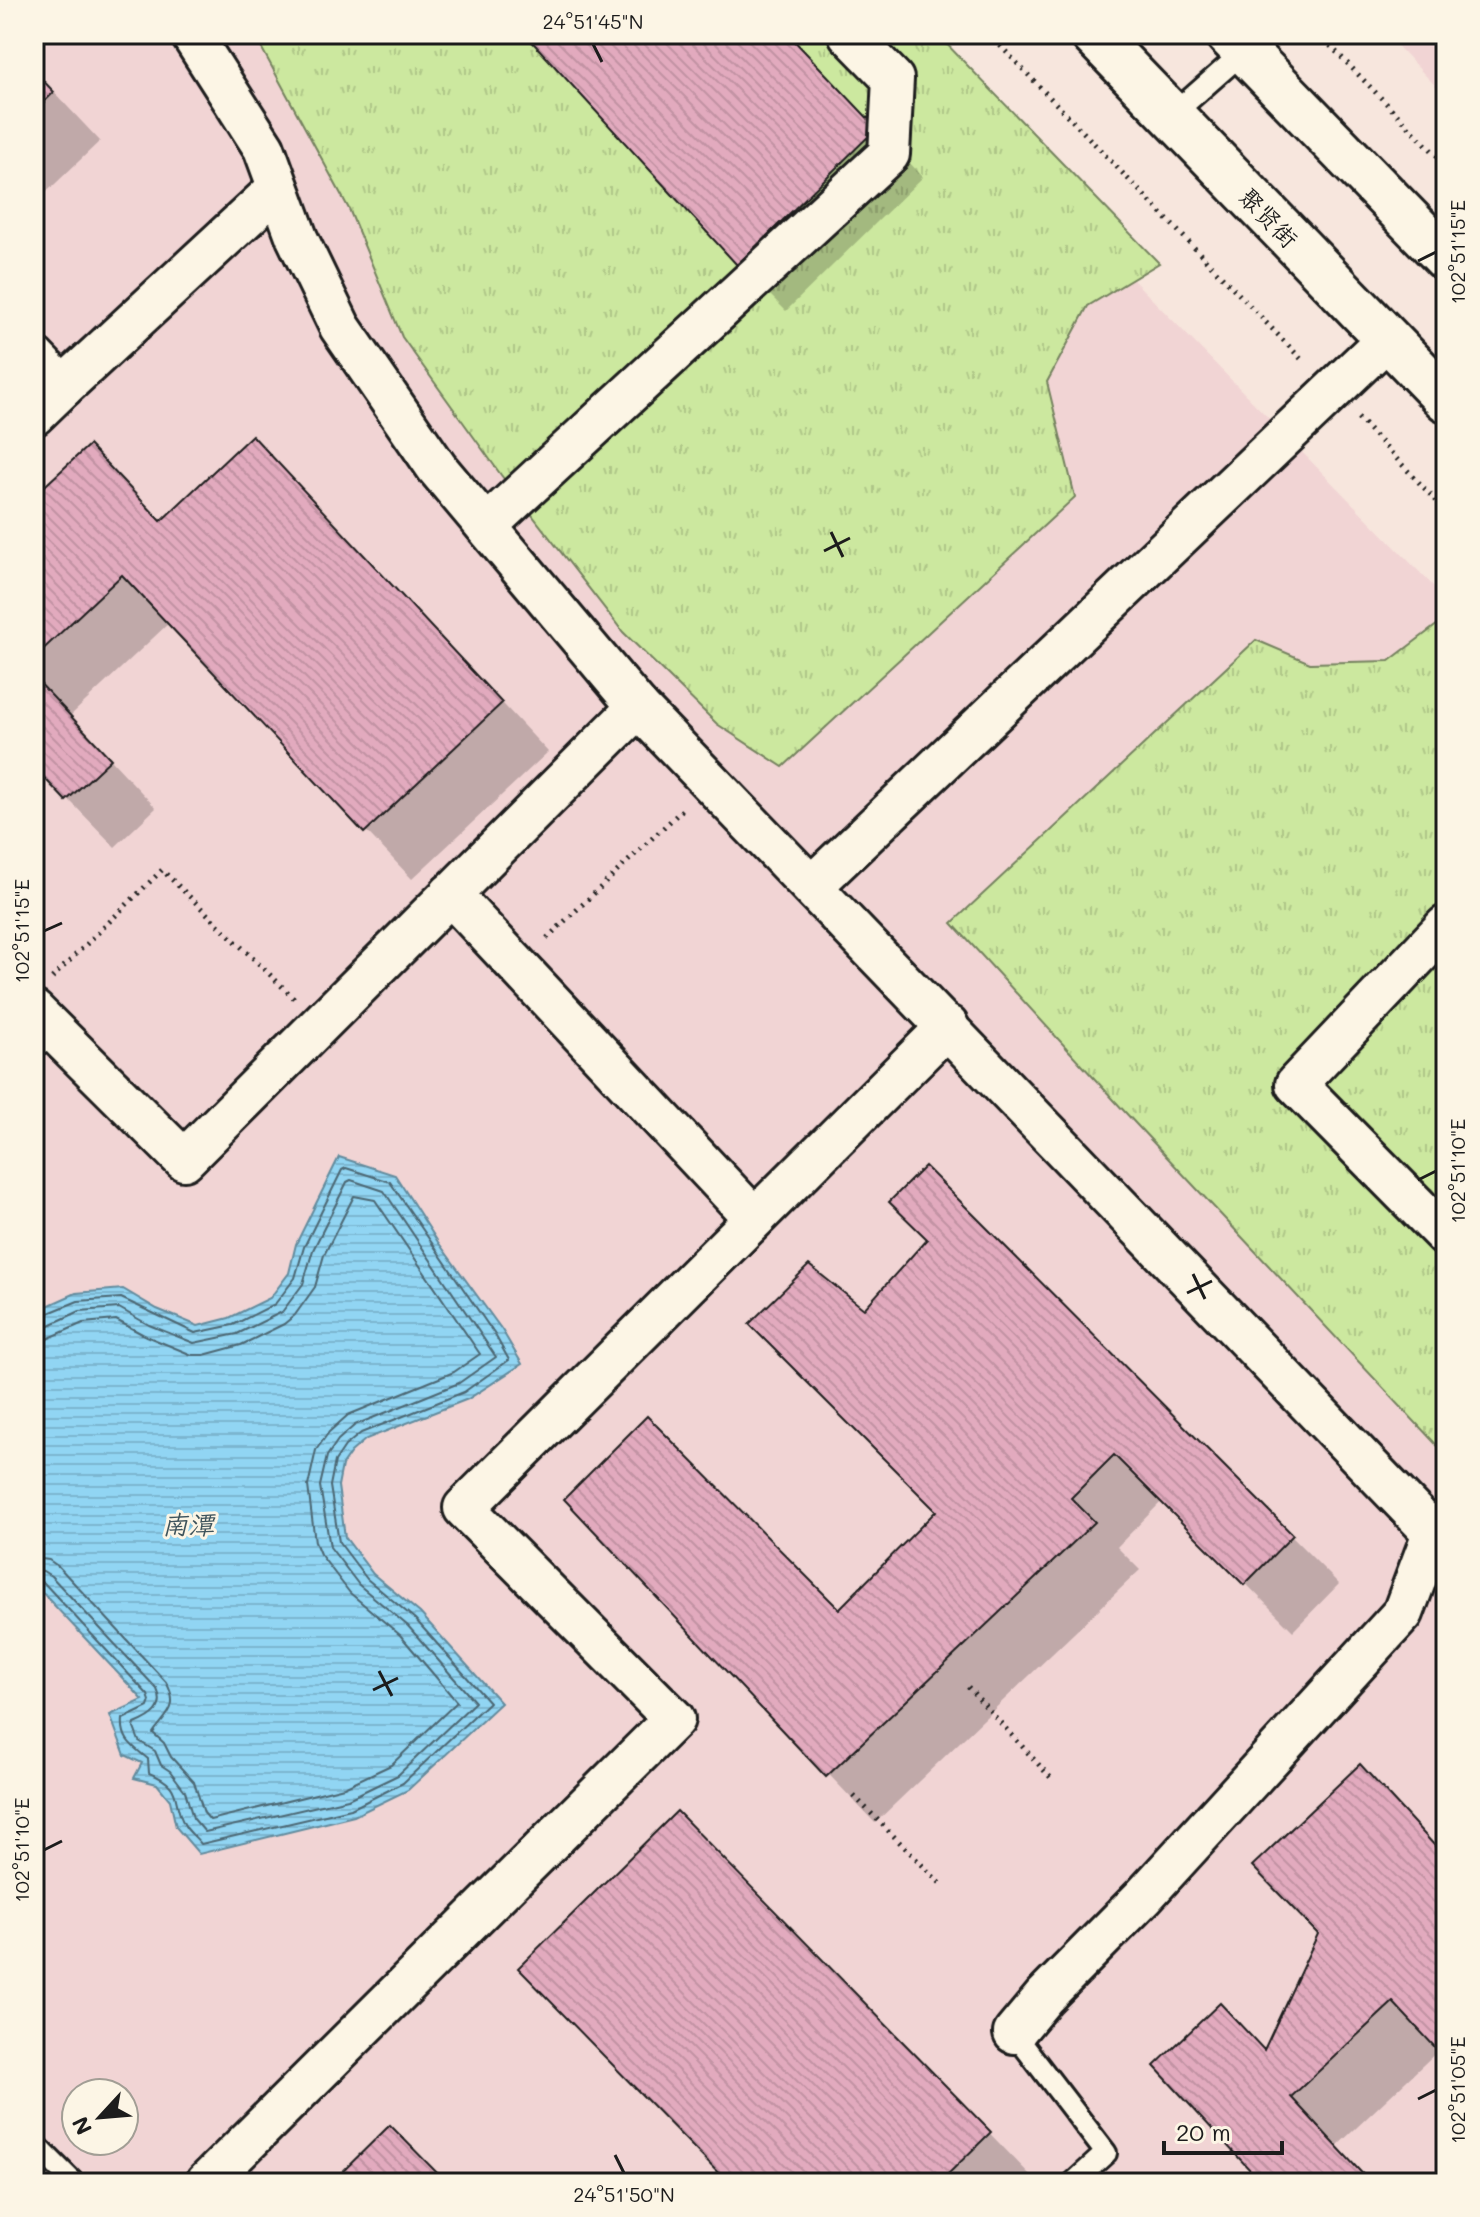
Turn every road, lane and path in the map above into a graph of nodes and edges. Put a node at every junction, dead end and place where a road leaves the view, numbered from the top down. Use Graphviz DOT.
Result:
graph roads {
  1 [pos="191,34"];
  2 [pos="849,34"];
  3 [pos="989,34"];
  4 [pos="1093,34"];
  5 [pos="1319,34"];
  6 [pos="1245,40"];
  7 [pos="1172,115"];
  8 [pos="1446,165"];
  9 [pos="278,188"];
  10 [pos="1446,258"];
  11 [pos="1387,339"];
  12 [pos="34,357"];
  13 [pos="63,387"];
  14 [pos="1331,390"];
  15 [pos="1446,399"];
  16 [pos="34,415"];
  17 [pos="1446,511"];
  18 [pos="486,526"];
  19 [pos="638,707"];
  20 [pos="711,782"];
  21 [pos="812,886"];
  22 [pos="450,894"];
  23 [pos="1446,926"];
  24 [pos="518,966"];
  25 [pos="39,998"];
  26 [pos="321,1024"];
  27 [pos="948,1026"];
  28 [pos="754,1218"];
  29 [pos="1446,1236"];
  30 [pos="1442,1533"];
  31 [pos="968,1687"];
  32 [pos="1051,1778"];
  33 [pos="854,1796"];
  34 [pos="940,1883"];
  35 [pos="1014,2033"];
  36 [pos="34,2143"];
  37 [pos="74,2183"];
  38 [pos="206,2183"];
  39 [pos="1073,2183"];
  1 -- 9 [label="street"];
  2 -- 18 [label="street"];
  3 -- 14 [label="path"];
  4 -- 7 [label="main road, 聚贤街"];
  5 -- 8 [label="path"];
  6 -- 7 [label="lane"];
  6 -- 10 [label="main road"];
  7 -- 11 [label="main road, 聚贤街"];
  9 -- 13 [label="street"];
  9 -- 18 [label="street"];
  11 -- 14 [label="street"];
  11 -- 15 [label="main road, 聚贤街"];
  12 -- 13 [label="street"];
  13 -- 16 [label="street"];
  14 -- 17 [label="path"];
  14 -- 21 [label="street"];
  18 -- 19 [label="street"];
  19 -- 20 [label="street"];
  19 -- 22 [label="street"];
  20 -- 21 [label="street"];
  20 -- 24 [label="path"];
  21 -- 27 [label="street"];
  22 -- 24 [label="street"];
  22 -- 26 [label="street"];
  23 -- 29 [label="street"];
  24 -- 28 [label="street"];
  25 -- 26 [label="path"];
  25 -- 26 [label="street"];
  27 -- 28 [label="street"];
  27 -- 30 [label="street"];
  28 -- 38 [label="street"];
  30 -- 35 [label="street"];
  31 -- 32 [label="path"];
  33 -- 34 [label="path"];
  35 -- 39 [label="lane"];
  36 -- 37 [label="lane"];
}
